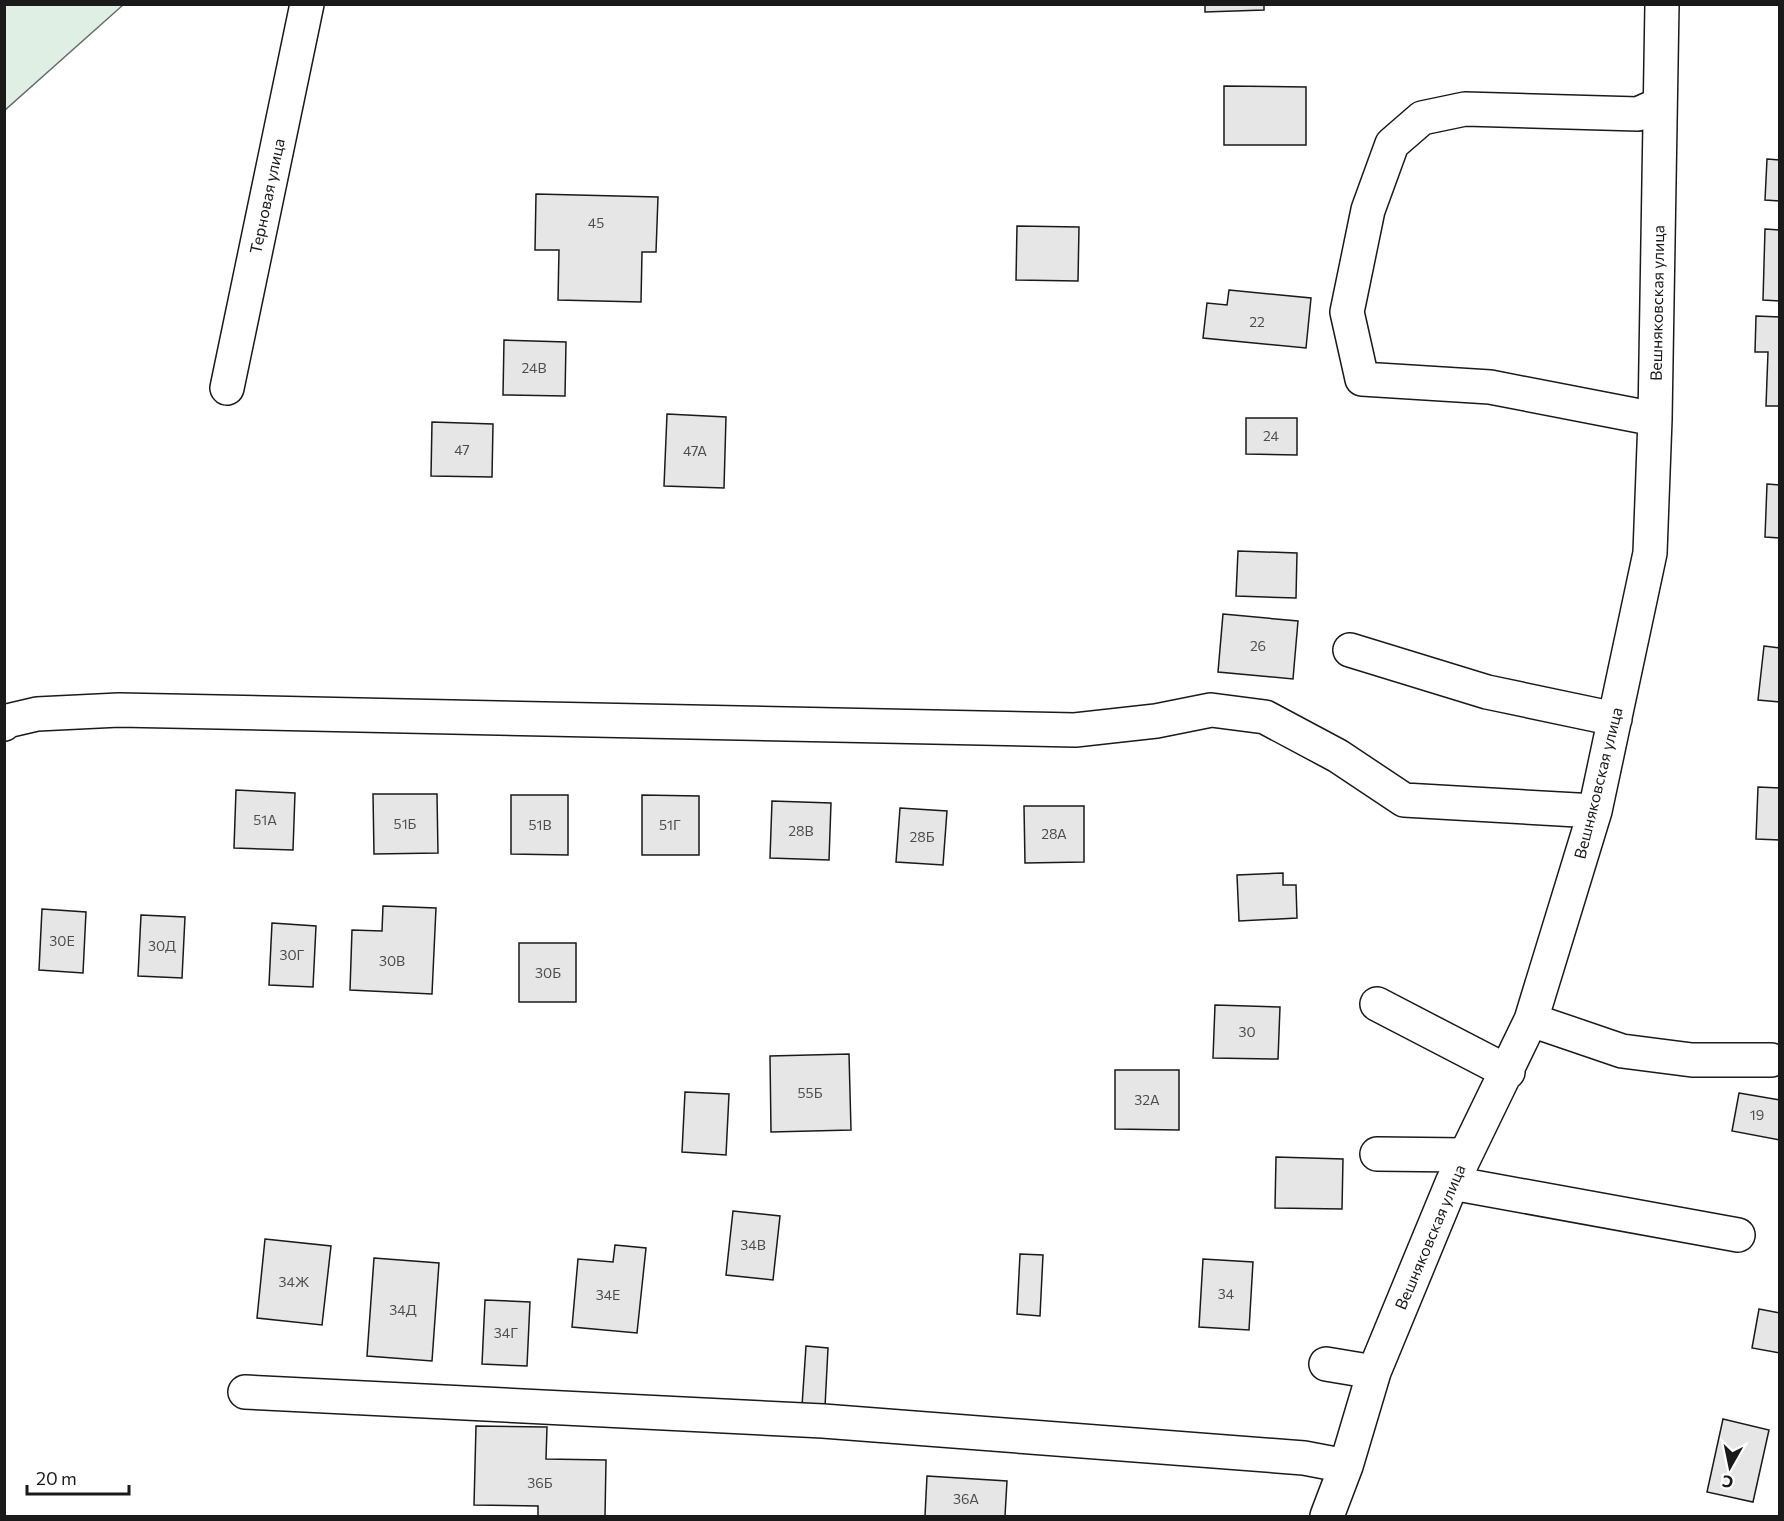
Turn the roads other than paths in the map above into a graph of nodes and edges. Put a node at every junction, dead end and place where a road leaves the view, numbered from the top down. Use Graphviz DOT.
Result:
graph roads {
  1 [pos="307,4"];
  2 [pos="1662,4"];
  3 [pos="1660,104"];
  4 [pos="228,388"];
  5 [pos="1655,419"];
  6 [pos="1350,650"];
  7 [pos="1615,719"];
  8 [pos="4,724"];
  9 [pos="1595,811"];
  10 [pos="1377,1004"];
  11 [pos="1531,1020"];
  12 [pos="1771,1060"];
  13 [pos="1508,1072"];
  14 [pos="1377,1154"];
  15 [pos="1459,1169"];
  16 [pos="1738,1235"];
  17 [pos="1326,1364"];
  18 [pos="1374,1372"];
  19 [pos="245,1392"];
  20 [pos="1346,1466"];
  21 [pos="1327,1516"];
  1 -- 4 [label="street, Терновая улица"];
  2 -- 3 [label="street, Вешняковская улица"];
  3 -- 5 [label="street, Вешняковская улица"];
  3 -- 5 [label="street"];
  5 -- 7 [label="street, Вешняковская улица"];
  6 -- 7 [label="street"];
  7 -- 9 [label="street, Вешняковская улица"];
  8 -- 9 [label="street"];
  9 -- 11 [label="street, Вешняковская улица"];
  10 -- 13 [label="street"];
  11 -- 12 [label="street"];
  11 -- 13 [label="street, Вешняковская улица"];
  13 -- 15 [label="street, Вешняковская улица"];
  14 -- 15 [label="street"];
  15 -- 16 [label="street"];
  15 -- 18 [label="street, Вешняковская улица"];
  17 -- 18 [label="street"];
  18 -- 20 [label="street, Вешняковская улица"];
  19 -- 20 [label="street"];
  20 -- 21 [label="street, Вешняковская улица"];
}
